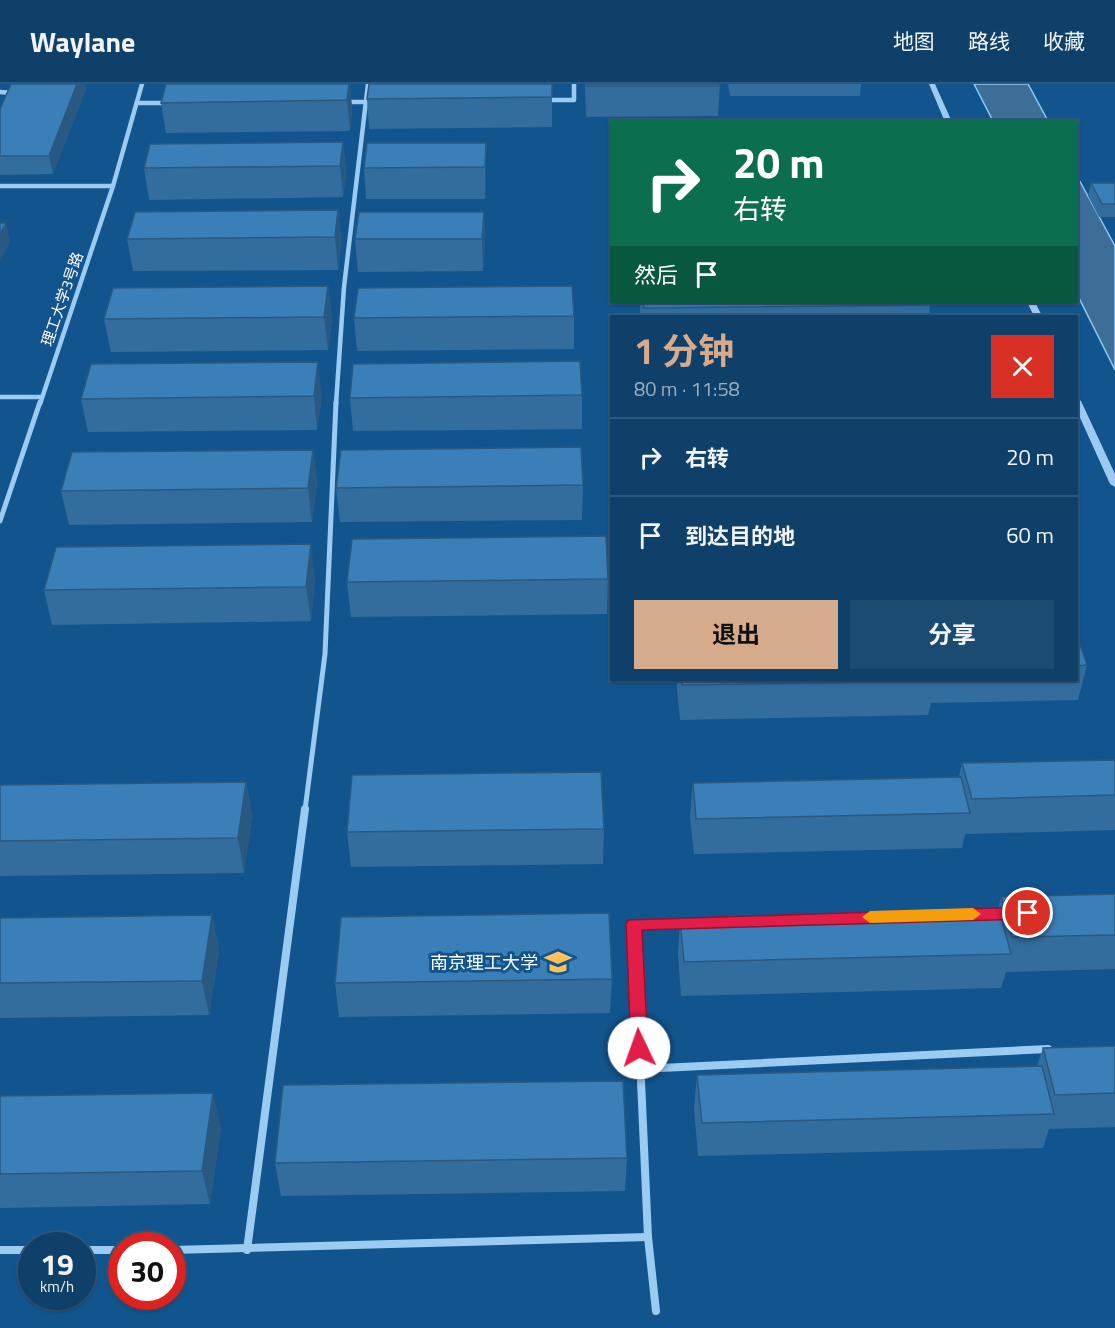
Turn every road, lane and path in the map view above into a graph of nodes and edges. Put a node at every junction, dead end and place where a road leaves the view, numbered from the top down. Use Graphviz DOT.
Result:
graph roads {
  1 [pos="19,84"];
  2 [pos="142,84"];
  3 [pos="368,84"];
  4 [pos="574,84"];
  5 [pos="932,84"];
  6 [pos="0,92"];
  7 [pos="15,93"];
  8 [pos="540,100"];
  9 [pos="378,101"];
  10 [pos="344,102"];
  11 [pos="366,102"];
  12 [pos="10,103"];
  13 [pos="138,103"];
  14 [pos="172,103"];
  15 [pos="948,120"];
  16 [pos="0,186"];
  17 [pos="113,186"];
  18 [pos="0,397"];
  19 [pos="41,397"];
  20 [pos="1078,403"];
  21 [pos="1114,480"];
  22 [pos="0,521"];
  23 [pos="693,922"];
  24 [pos="1056,1049"];
  25 [pos="640,1068"];
  26 [pos="648,1237"];
  27 [pos="18,1250"];
  28 [pos="186,1250"];
  29 [pos="247,1250"];
  30 [pos="0,1251"];
  31 [pos="656,1311"];
  1 -- 7 [label="street"];
  2 -- 13 [label="street, 理工大学3号路"];
  3 -- 11 [label="street"];
  4 -- 8 [label="street"];
  5 -- 15 [label="street"];
  6 -- 7 [label="street"];
  7 -- 12 [label="street"];
  9 -- 11 [label="street"];
  10 -- 11 [label="street"];
  11 -- 29 [label="street"];
  13 -- 14 [label="street"];
  13 -- 17 [label="street, 理工大学3号路"];
  16 -- 17 [label="street"];
  17 -- 19 [label="street, 理工大学3号路"];
  18 -- 19 [label="street"];
  19 -- 22 [label="street, 理工大学3号路"];
  20 -- 21 [label="street"];
  23 -- 25 [label="street"];
  24 -- 25 [label="street"];
  25 -- 26 [label="street"];
  26 -- 29 [label="street"];
  26 -- 31 [label="street"];
  27 -- 30 [label="street"];
  28 -- 29 [label="street"];
}
